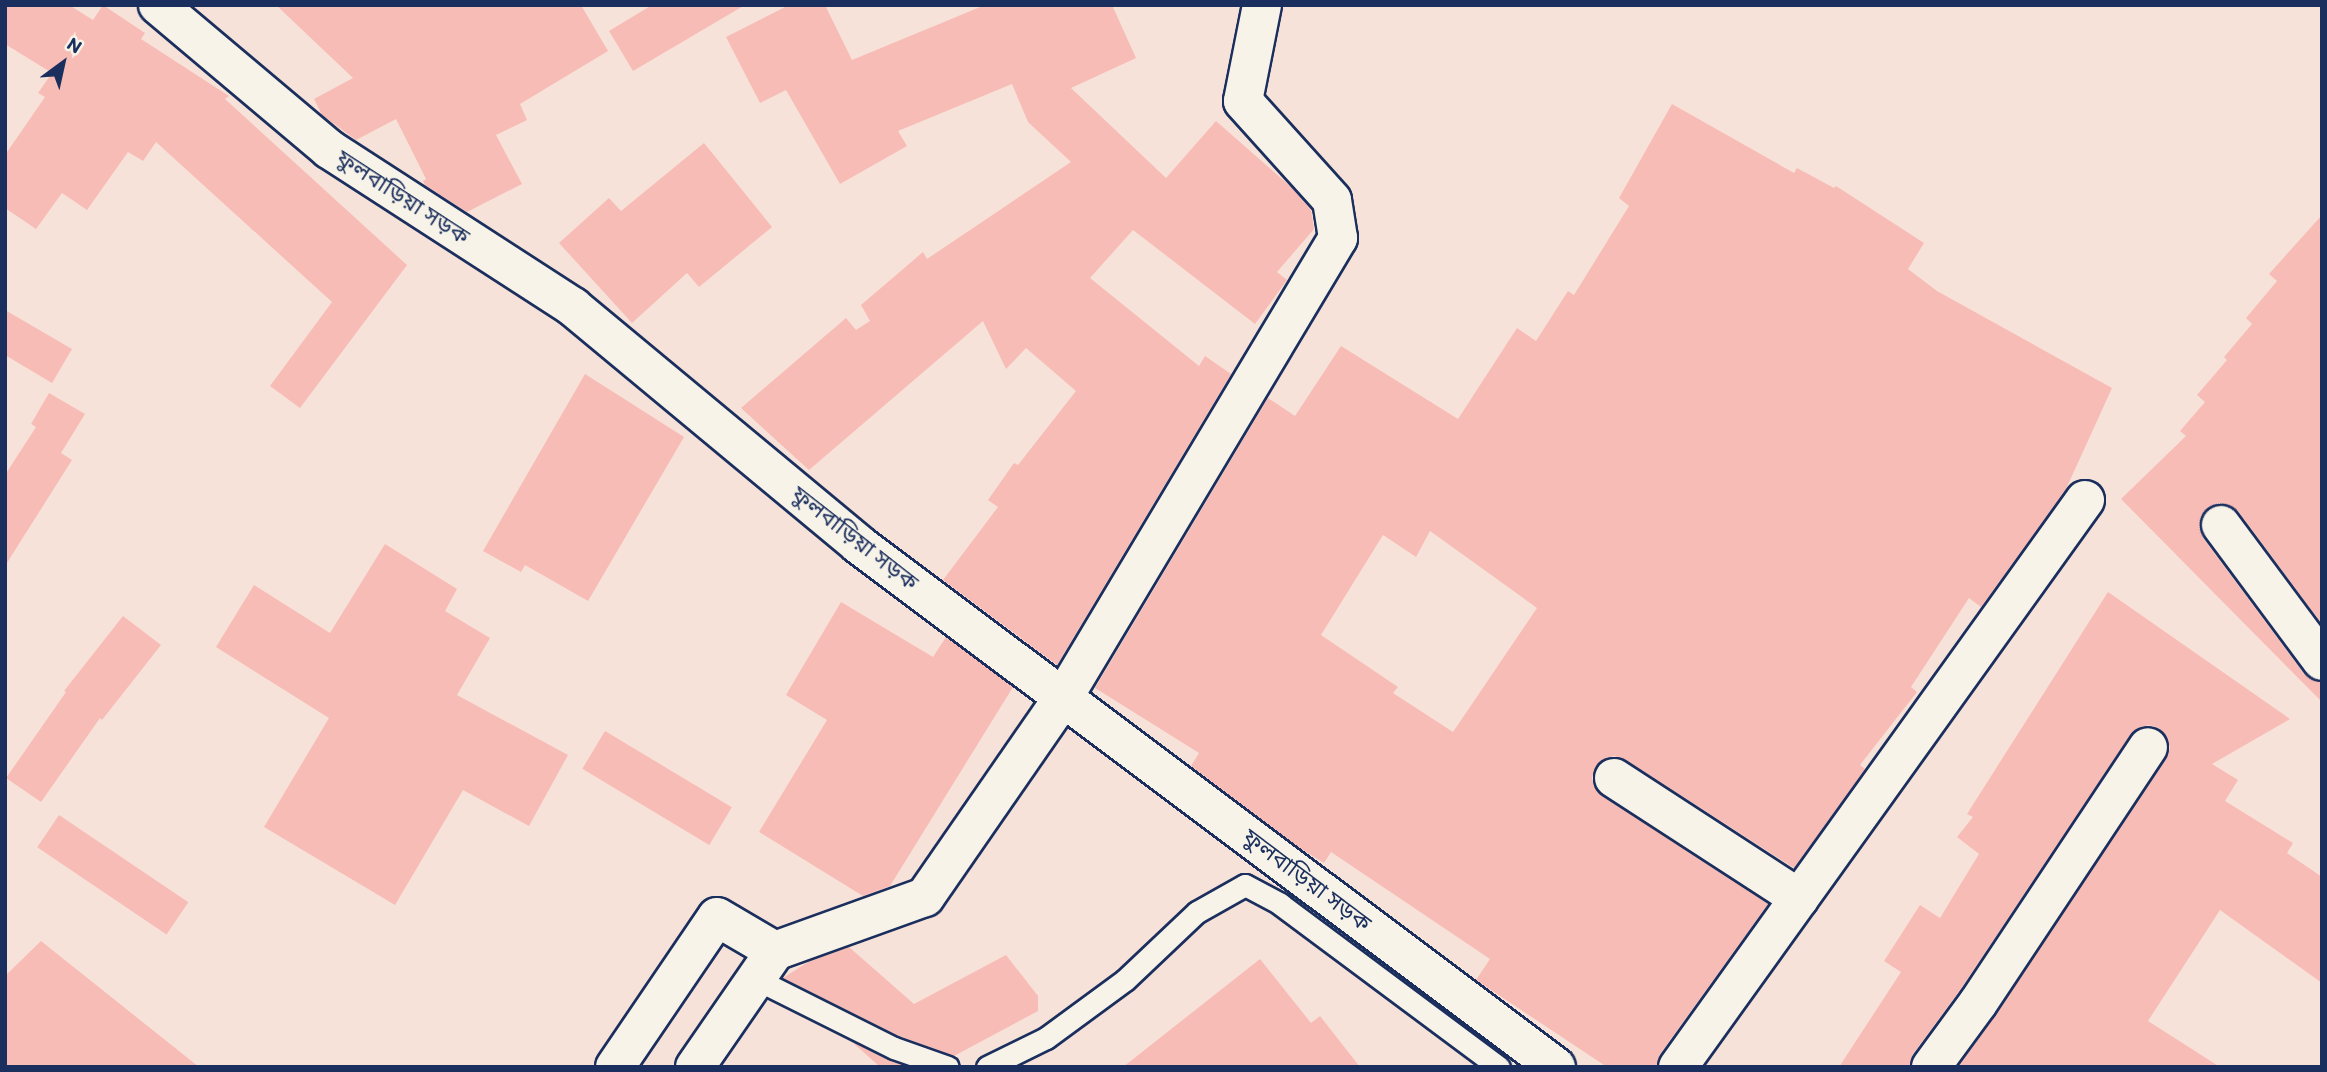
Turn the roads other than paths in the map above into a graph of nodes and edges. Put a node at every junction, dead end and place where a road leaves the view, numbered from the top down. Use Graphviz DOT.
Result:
graph roads {
  1 [pos="158,5"];
  2 [pos="1262,5"];
  3 [pos="2085,500"];
  4 [pos="2221,524"];
  5 [pos="2322,661"];
  6 [pos="1063,698"];
  7 [pos="2148,747"];
  8 [pos="1614,778"];
  9 [pos="1799,898"];
  10 [pos="765,965"];
  11 [pos="615,1067"];
  12 [pos="695,1067"];
  13 [pos="948,1067"];
  14 [pos="987,1067"];
  15 [pos="1499,1067"];
  16 [pos="1556,1067"];
  17 [pos="1678,1067"];
  18 [pos="1931,1067"];
  1 -- 6 [label="street, ফুলবাড়িয়া সড়ক"];
  2 -- 6 [label="street"];
  3 -- 9 [label="street"];
  4 -- 5 [label="street"];
  6 -- 10 [label="street"];
  6 -- 16 [label="street, ফুলবাড়িয়া সড়ক"];
  7 -- 18 [label="street"];
  8 -- 9 [label="street"];
  9 -- 17 [label="street"];
  10 -- 11 [label="street"];
  10 -- 12 [label="street"];
  10 -- 13 [label="lane"];
  14 -- 15 [label="lane"];
}
